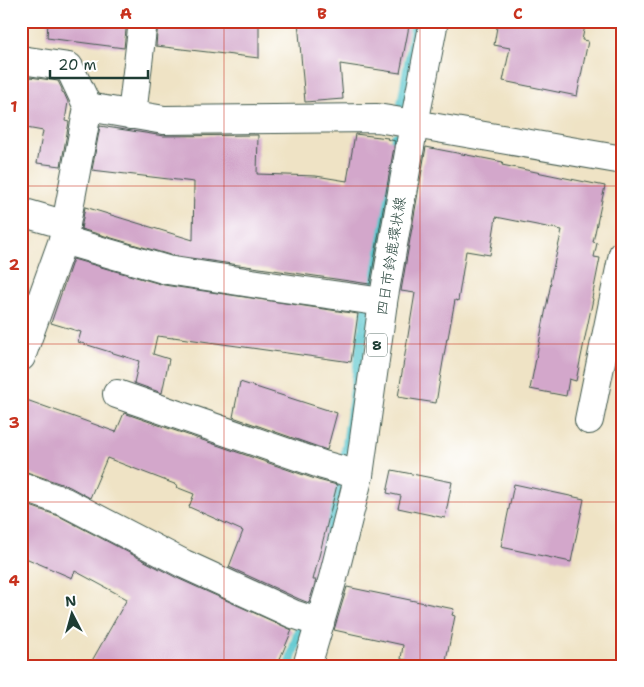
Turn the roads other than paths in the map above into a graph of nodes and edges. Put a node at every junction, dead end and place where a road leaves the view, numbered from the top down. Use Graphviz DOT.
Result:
graph roads {
  1 [pos="144,21"];
  2 [pos="434,21"];
  3 [pos="21,60"];
  4 [pos="88,107"];
  5 [pos="132,115"];
  6 [pos="414,124"];
  7 [pos="623,160"];
  8 [pos="21,212"];
  9 [pos="64,233"];
  10 [pos="623,254"];
  11 [pos="382,302"];
  12 [pos="21,357"];
  13 [pos="117,394"];
  14 [pos="589,420"];
  15 [pos="359,475"];
  16 [pos="21,486"];
  17 [pos="320,623"];
  18 [pos="307,666"];
  1 -- 5 [label="street"];
  2 -- 6 [label="street, 四日市鈴鹿環状線 / 8"];
  3 -- 4 [label="street"];
  4 -- 5 [label="street"];
  4 -- 9 [label="street"];
  5 -- 6 [label="street"];
  6 -- 7 [label="street"];
  6 -- 11 [label="street, 四日市鈴鹿環状線 / 8"];
  8 -- 9 [label="street"];
  9 -- 11 [label="street"];
  9 -- 12 [label="street"];
  10 -- 14 [label="street"];
  11 -- 15 [label="street, 四日市鈴鹿環状線 / 8"];
  13 -- 15 [label="street"];
  15 -- 17 [label="street, 四日市鈴鹿環状線 / 8"];
  16 -- 17 [label="street"];
  17 -- 18 [label="street, 四日市鈴鹿環状線 / 8"];
}
